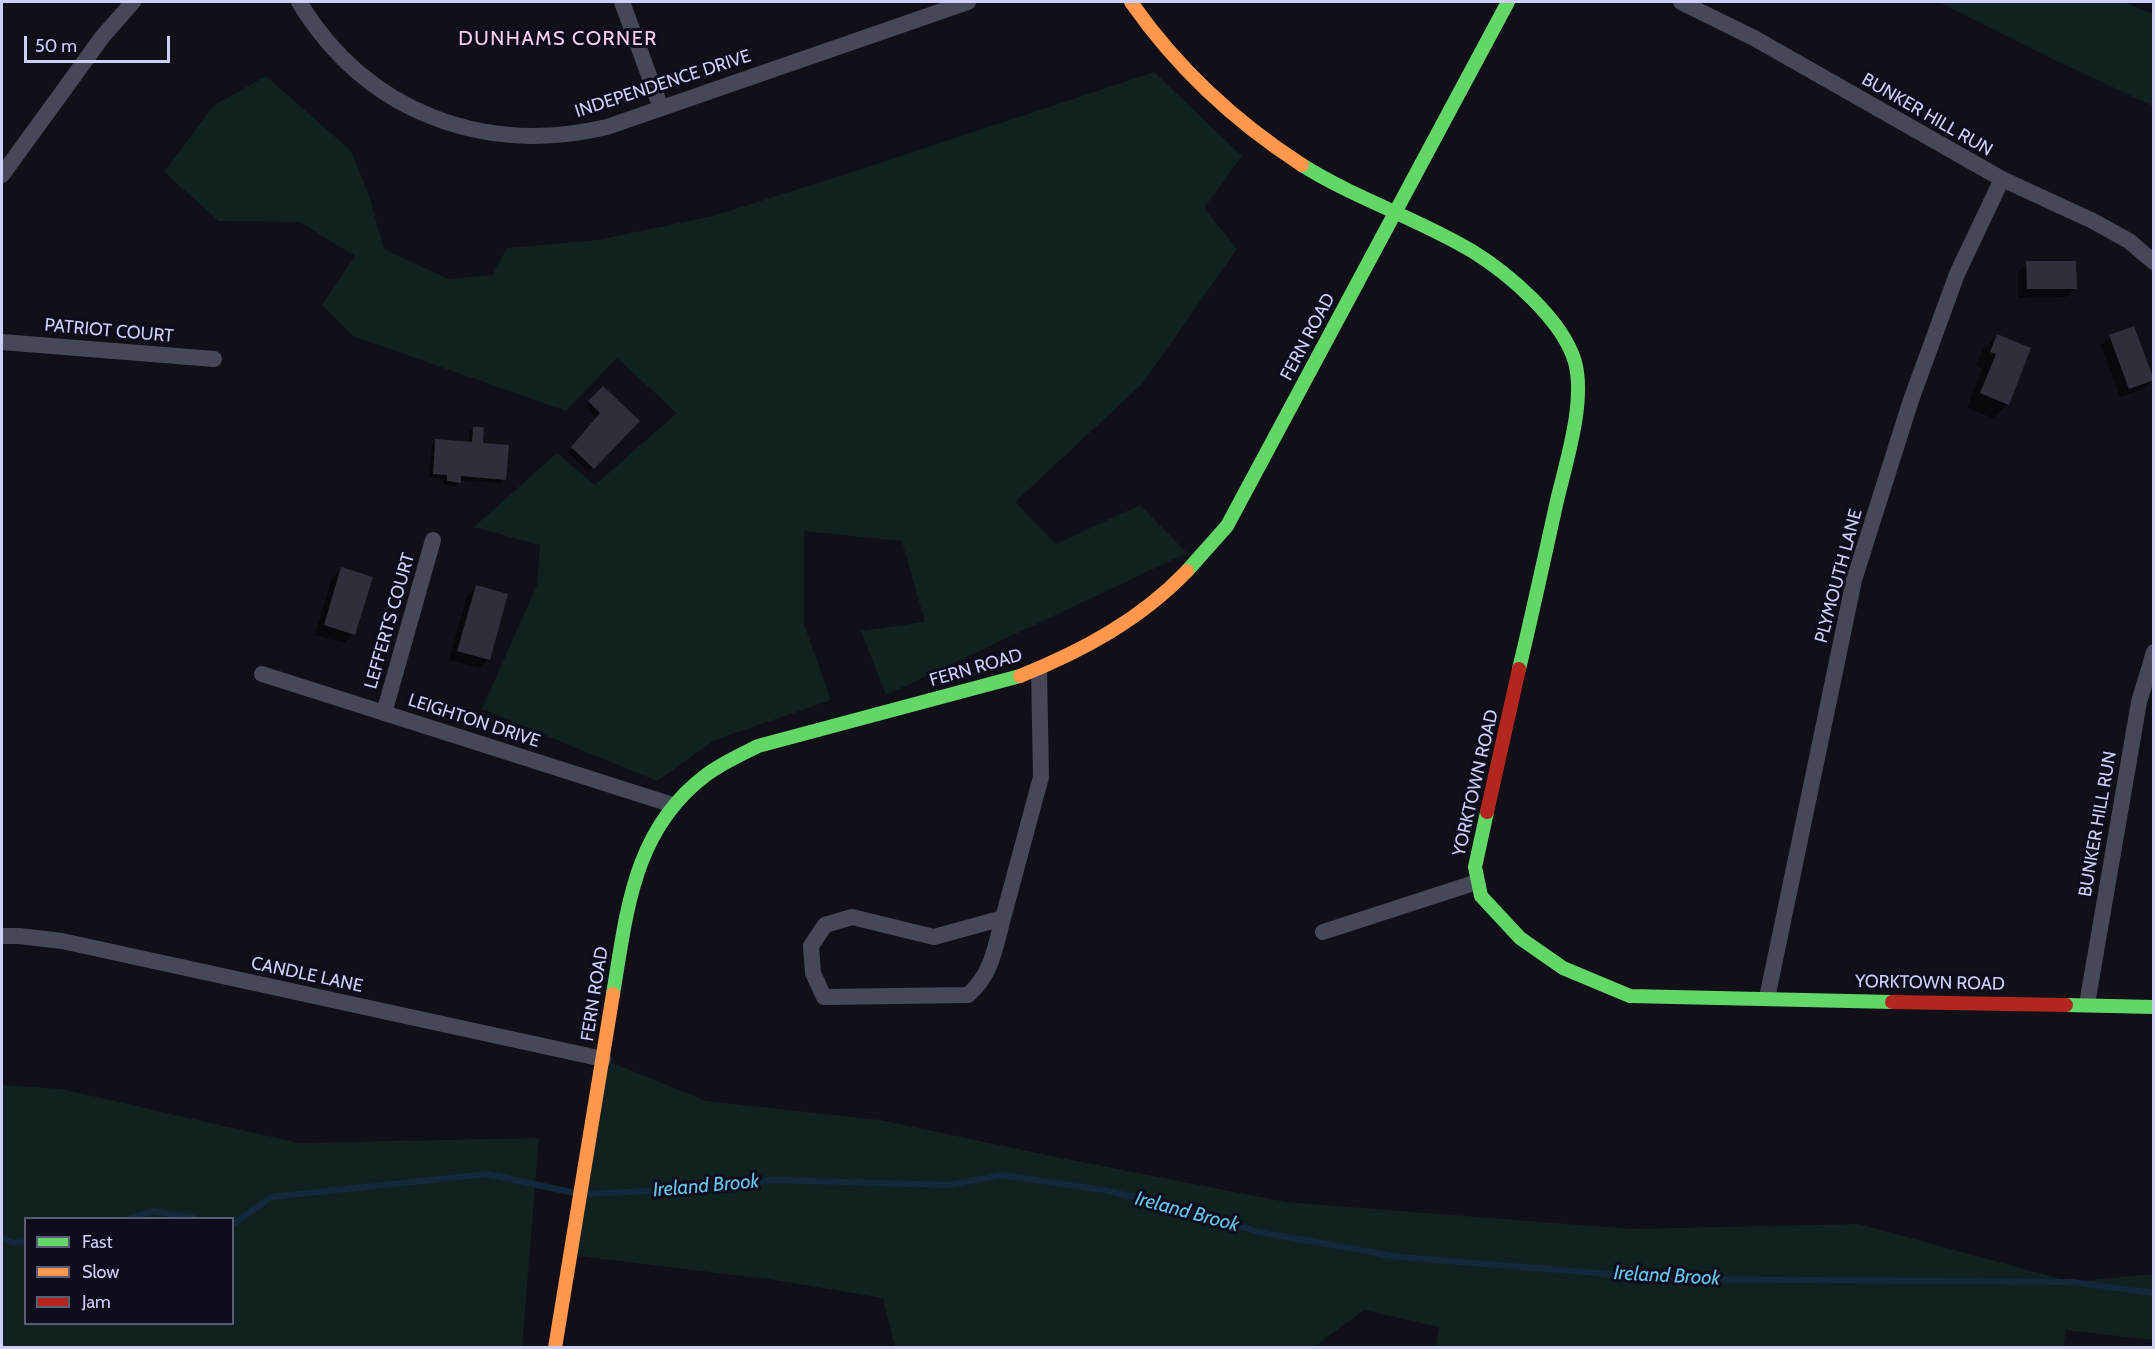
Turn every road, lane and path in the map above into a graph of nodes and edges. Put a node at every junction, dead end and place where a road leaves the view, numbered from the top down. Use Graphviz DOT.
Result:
graph roads {
  1 [pos="133,2"];
  2 [pos="299,2"];
  3 [pos="622,2"];
  4 [pos="968,2"];
  5 [pos="1131,2"];
  6 [pos="1508,2"];
  7 [pos="1681,2"];
  8 [pos="661,108"];
  9 [pos="2,175"];
  10 [pos="2002,179"];
  11 [pos="1395,212"];
  12 [pos="2154,262"];
  13 [pos="2,342"];
  14 [pos="214,359"];
  15 [pos="433,540"];
  16 [pos="2154,652"];
  17 [pos="1039,669"];
  18 [pos="262,674"];
  19 [pos="384,713"];
  20 [pos="673,805"];
  21 [pos="1477,882"];
  22 [pos="1004,918"];
  23 [pos="1323,932"];
  24 [pos="2,936"];
  25 [pos="1767,998"];
  26 [pos="2087,1004"];
  27 [pos="2154,1007"];
  28 [pos="603,1059"];
  29 [pos="555,1347"];
  1 -- 9 [label="street"];
  2 -- 8 [label="street, INDEPENDENCE DRIVE"];
  3 -- 8 [label="street"];
  4 -- 8 [label="street, INDEPENDENCE DRIVE"];
  5 -- 11 [label="street, YORKTOWN ROAD"];
  6 -- 11 [label="street, FERN ROAD"];
  7 -- 10 [label="street, BUNKER HILL RUN"];
  10 -- 12 [label="street, BUNKER HILL RUN"];
  10 -- 25 [label="street, PLYMOUTH LANE"];
  11 -- 17 [label="street, FERN ROAD"];
  11 -- 21 [label="street, YORKTOWN ROAD"];
  13 -- 14 [label="street, PATRIOT COURT"];
  15 -- 19 [label="street, LEFFERTS COURT"];
  16 -- 26 [label="street, BUNKER HILL RUN"];
  17 -- 20 [label="street, FERN ROAD"];
  17 -- 22 [label="street"];
  18 -- 19 [label="street, LEIGHTON DRIVE"];
  19 -- 20 [label="street, LEIGHTON DRIVE"];
  20 -- 28 [label="street, FERN ROAD"];
  21 -- 23 [label="street"];
  21 -- 25 [label="street, YORKTOWN ROAD"];
  22 -- 22 [label="street"];
  24 -- 28 [label="street, CANDLE LANE"];
  25 -- 26 [label="street, YORKTOWN ROAD"];
  26 -- 27 [label="street, YORKTOWN ROAD"];
  28 -- 29 [label="street, FERN ROAD"];
}
